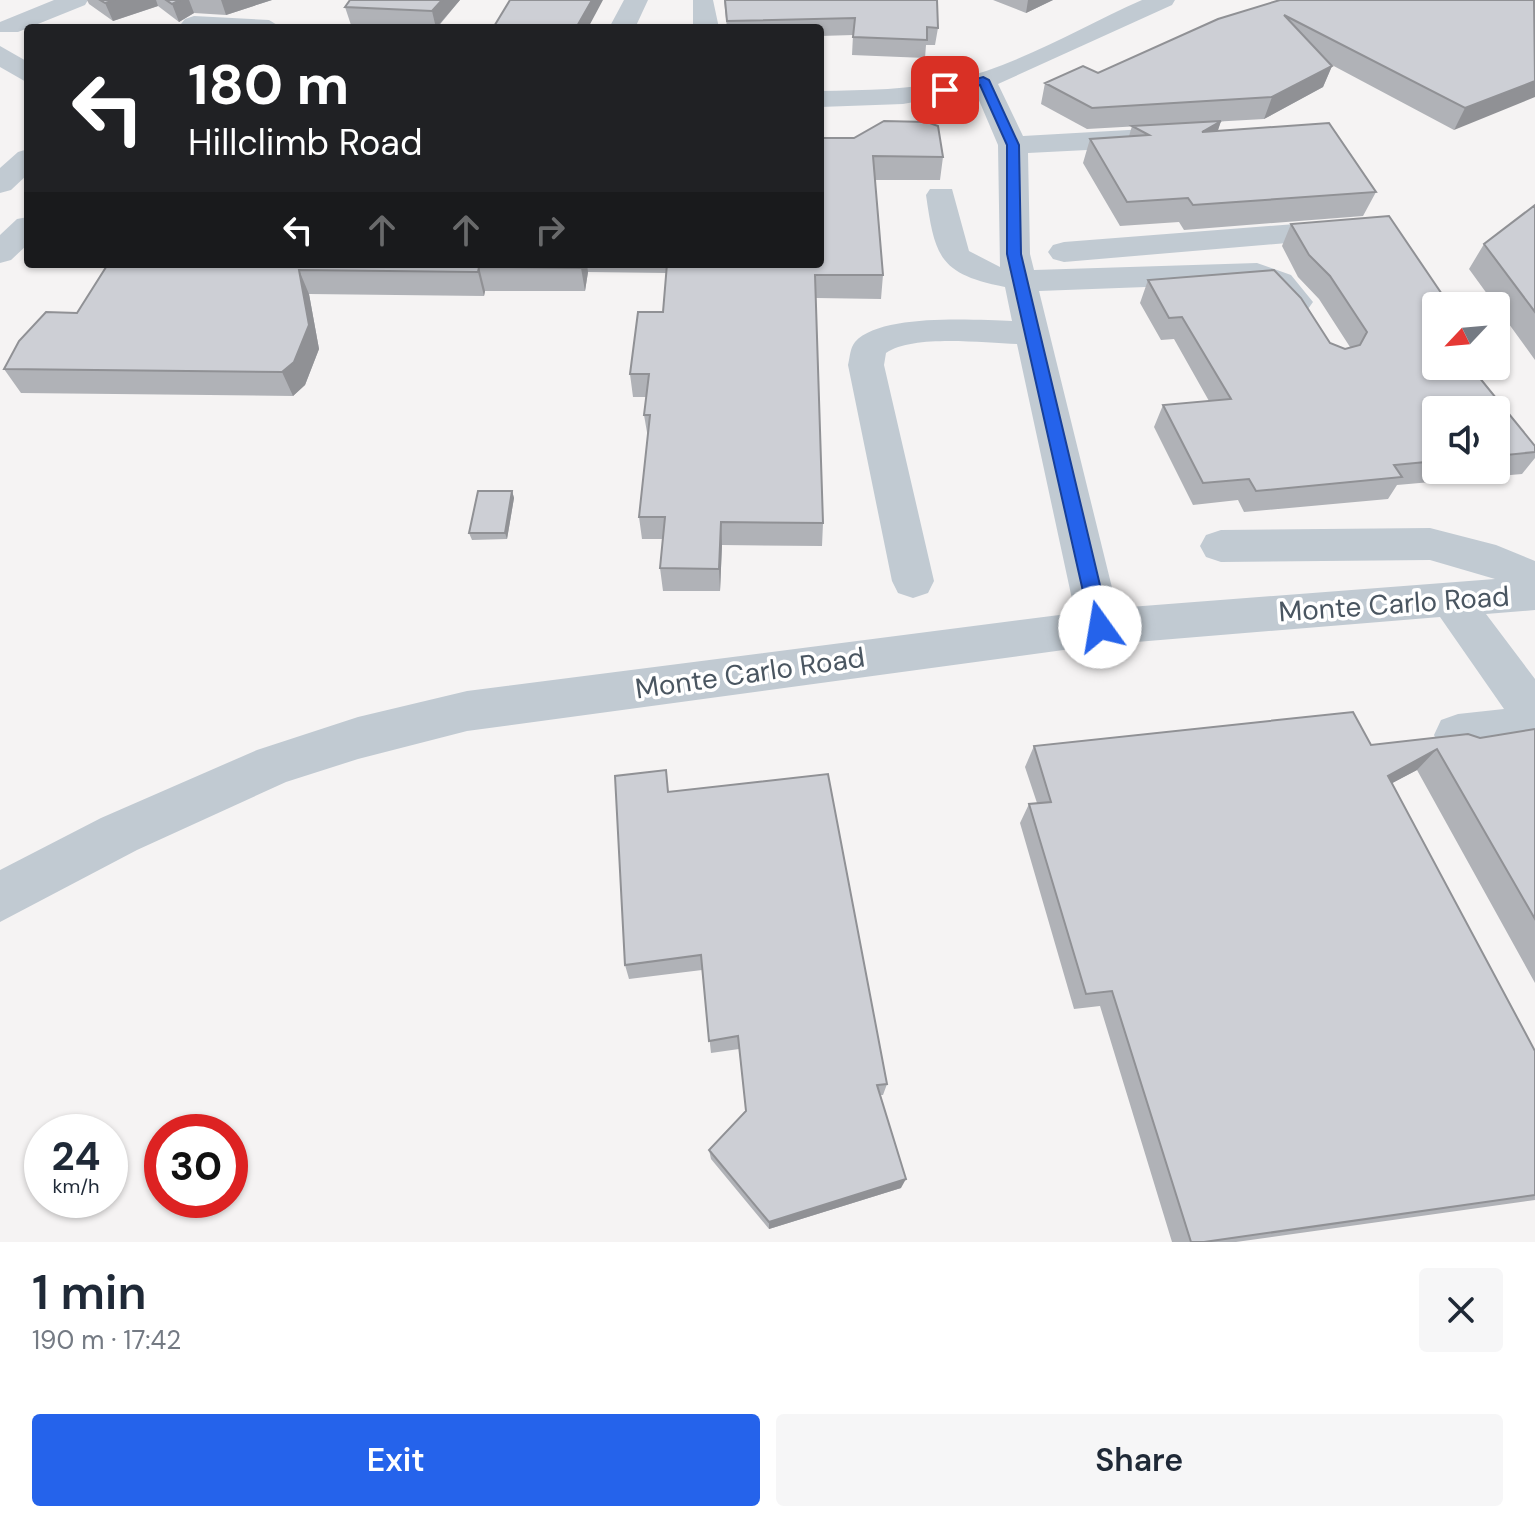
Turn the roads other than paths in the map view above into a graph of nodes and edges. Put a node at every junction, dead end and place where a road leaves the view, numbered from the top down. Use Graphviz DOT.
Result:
graph roads {
  1 [pos="76,0"];
  2 [pos="636,0"];
  3 [pos="1163,0"];
  4 [pos="624,24"];
  5 [pos="12,28"];
  6 [pos="0,54"];
  7 [pos="24,72"];
  8 [pos="983,80"];
  9 [pos="824,99"];
  10 [pos="824,115"];
  11 [pos="867,126"];
  12 [pos="1180,136"];
  13 [pos="1013,145"];
  14 [pos="24,162"];
  15 [pos="0,184"];
  16 [pos="941,195"];
  17 [pos="1381,227"];
  18 [pos="24,230"];
  19 [pos="0,253"];
  20 [pos="1018,266"];
  21 [pos="1316,330"];
  22 [pos="1033,333"];
  23 [pos="1221,546"];
  24 [pos="1535,580"];
  25 [pos="913,581"];
  26 [pos="1535,593"];
  27 [pos="1450,598"];
  28 [pos="1100,627"];
  29 [pos="1535,715"];
  30 [pos="1535,725"];
  31 [pos="1458,735"];
  32 [pos="0,897"];
  1 -- 5 [label="street"];
  2 -- 4 [label="street"];
  3 -- 8 [label="street"];
  6 -- 7 [label="street"];
  8 -- 9 [label="street"];
  8 -- 13 [label="street"];
  10 -- 11 [label="street"];
  12 -- 13 [label="street"];
  13 -- 20 [label="street"];
  14 -- 15 [label="street"];
  16 -- 20 [label="street"];
  17 -- 20 [label="street"];
  18 -- 19 [label="street"];
  20 -- 21 [label="street"];
  20 -- 22 [label="street"];
  22 -- 25 [label="street"];
  22 -- 28 [label="street"];
  23 -- 24 [label="street"];
  26 -- 27 [label="street, Monte Carlo Road"];
  27 -- 28 [label="street, Monte Carlo Road"];
  27 -- 29 [label="street"];
  28 -- 32 [label="street, Monte Carlo Road"];
  30 -- 31 [label="street"];
}
